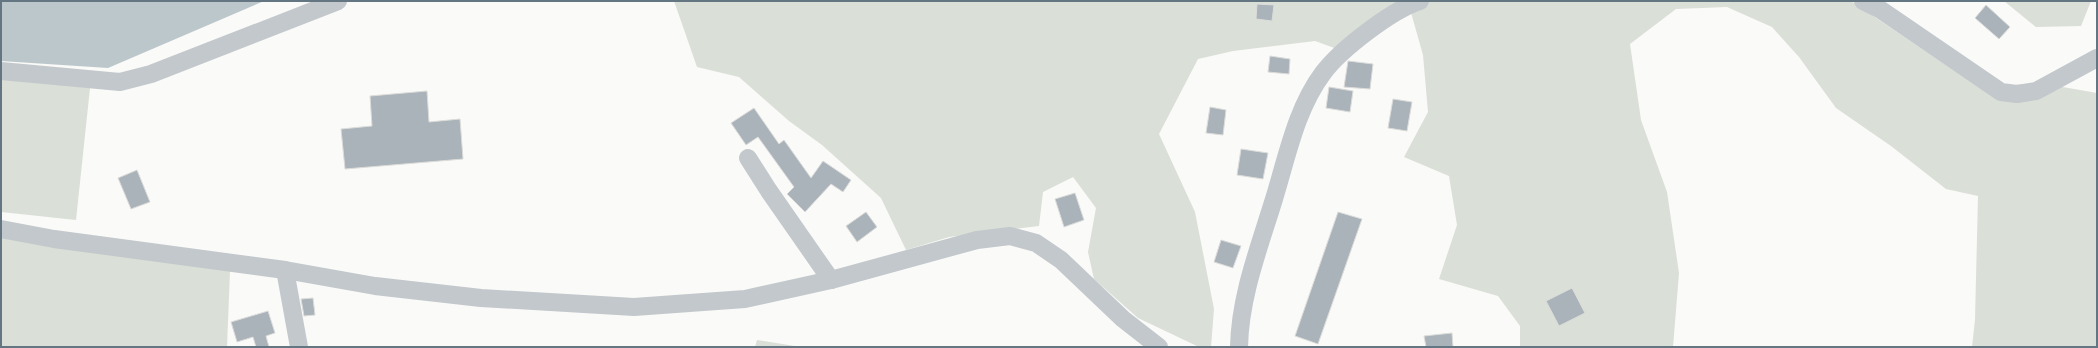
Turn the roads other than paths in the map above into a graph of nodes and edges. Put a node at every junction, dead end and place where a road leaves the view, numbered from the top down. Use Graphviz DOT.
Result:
graph roads {
  1 [pos="338,1"];
  2 [pos="1420,1"];
  3 [pos="1863,1"];
  4 [pos="2097,58"];
  5 [pos="1,71"];
  6 [pos="748,158"];
  7 [pos="1,229"];
  8 [pos="284,270"];
  9 [pos="831,280"];
  10 [pos="299,347"];
  11 [pos="1159,347"];
  12 [pos="1239,347"];
  1 -- 5 [label="street"];
  2 -- 12 [label="street"];
  3 -- 4 [label="street"];
  6 -- 9 [label="street"];
  7 -- 8 [label="street"];
  8 -- 9 [label="street"];
  8 -- 10 [label="street"];
  9 -- 11 [label="street"];
}
